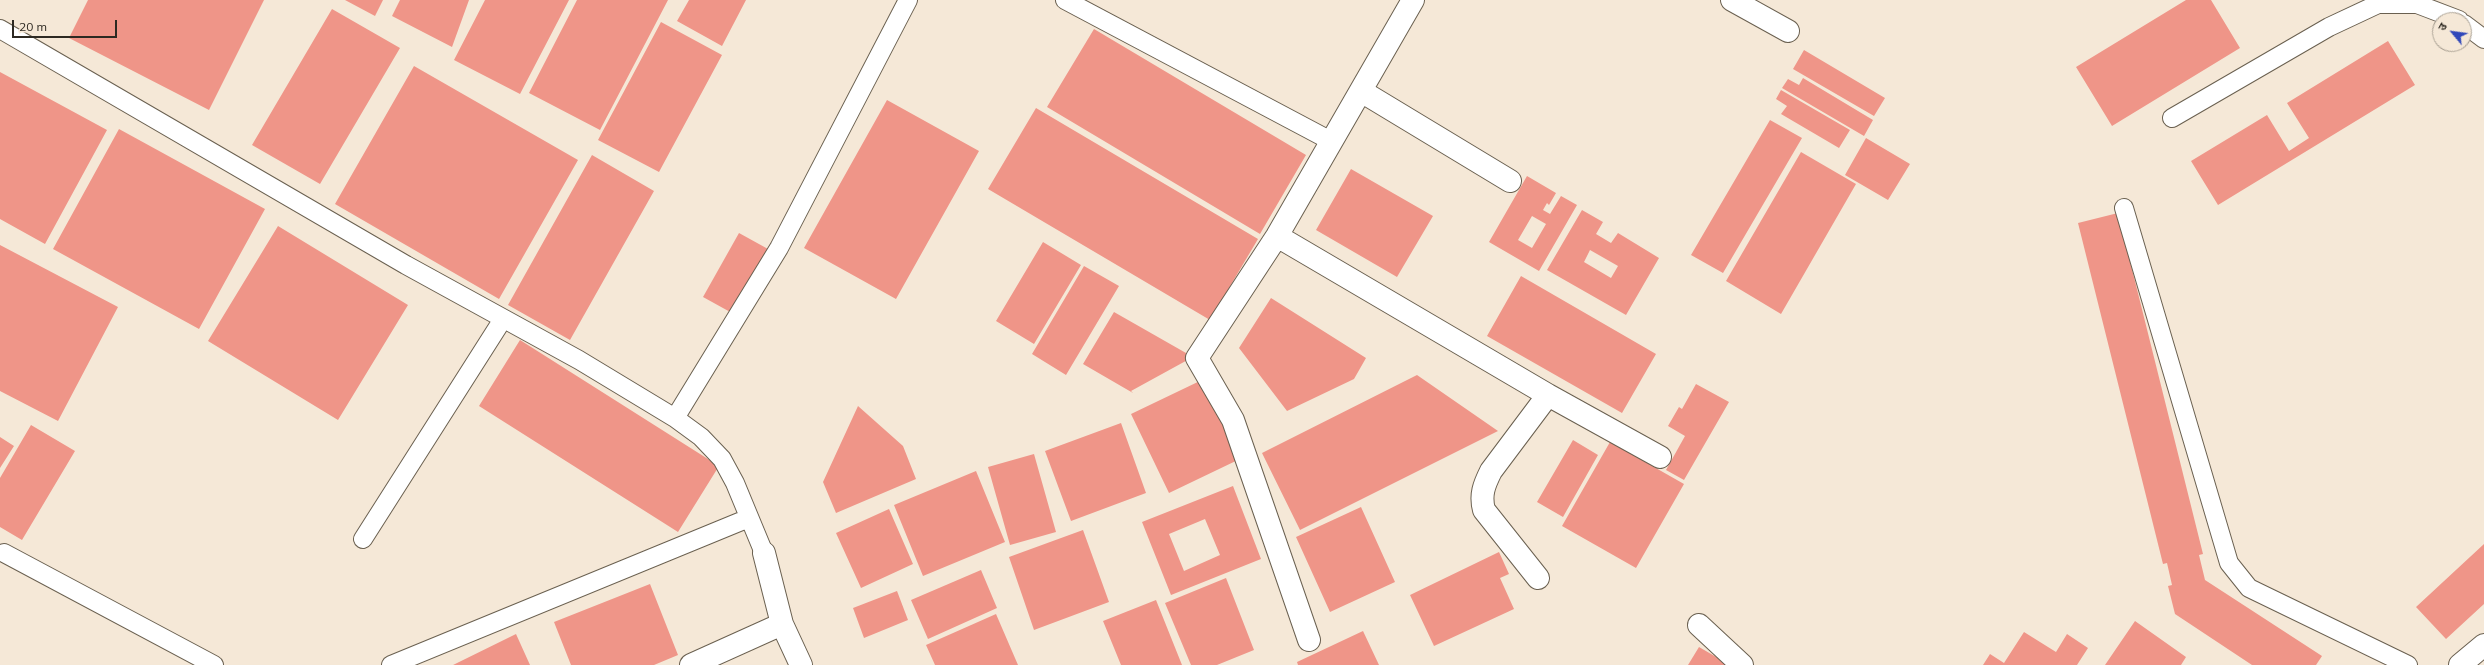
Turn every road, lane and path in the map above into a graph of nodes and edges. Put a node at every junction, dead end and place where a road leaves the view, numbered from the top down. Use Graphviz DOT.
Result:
graph roads {
  1 [pos="908,0"];
  2 [pos="1065,0"];
  3 [pos="1413,0"];
  4 [pos="1732,0"];
  5 [pos="2438,12"];
  6 [pos="0,29"];
  7 [pos="2472,30"];
  8 [pos="1788,31"];
  9 [pos="2484,39"];
  10 [pos="1361,91"];
  11 [pos="2172,118"];
  12 [pos="1331,141"];
  13 [pos="1510,181"];
  14 [pos="2124,208"];
  15 [pos="1277,236"];
  16 [pos="503,320"];
  17 [pos="1548,395"];
  18 [pos="675,418"];
  19 [pos="1660,457"];
  20 [pos="749,518"];
  21 [pos="363,539"];
  22 [pos="4,553"];
  23 [pos="764,553"];
  24 [pos="1538,578"];
  25 [pos="782,624"];
  26 [pos="1699,625"];
  27 [pos="1309,640"];
  28 [pos="2484,645"];
  29 [pos="214,665"];
  30 [pos="391,665"];
  31 [pos="691,665"];
  32 [pos="801,665"];
  33 [pos="1742,665"];
  34 [pos="2408,665"];
  35 [pos="2460,665"];
  1 -- 18 [label="lane"];
  2 -- 12 [label="lane"];
  3 -- 10 [label="street"];
  4 -- 8 [label="street"];
  5 -- 11 [label="lane"];
  6 -- 16 [label="lane"];
  7 -- 9 [label="lane"];
  10 -- 12 [label="street"];
  10 -- 13 [label="street"];
  12 -- 15 [label="street"];
  14 -- 34 [label="lane"];
  15 -- 17 [label="street"];
  15 -- 27 [label="street"];
  16 -- 18 [label="lane"];
  16 -- 21 [label="lane"];
  17 -- 19 [label="street"];
  17 -- 24 [label="street"];
  18 -- 20 [label="lane"];
  20 -- 23 [label="lane"];
  20 -- 30 [label="lane"];
  22 -- 29 [label="lane"];
  23 -- 25 [label="street"];
  25 -- 31 [label="street"];
  25 -- 32 [label="street"];
  26 -- 33 [label="street"];
  28 -- 35 [label="street"];
}
